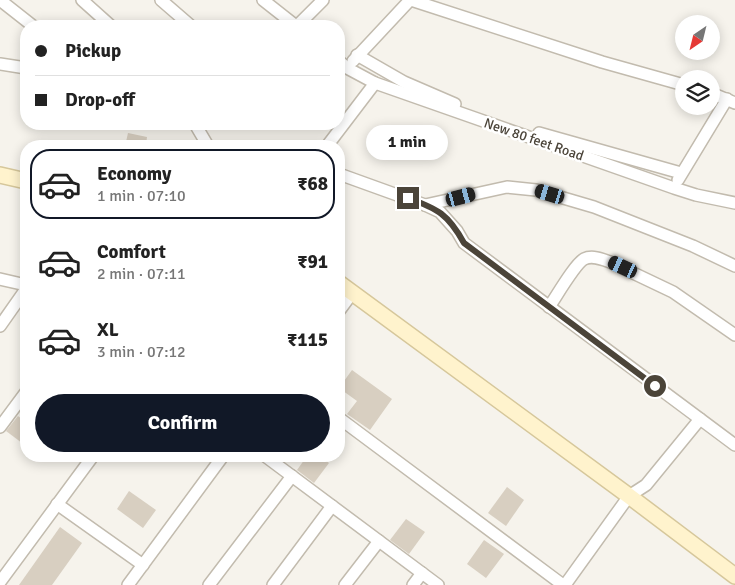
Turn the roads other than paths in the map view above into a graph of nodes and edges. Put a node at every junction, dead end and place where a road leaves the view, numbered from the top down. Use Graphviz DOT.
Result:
graph roads {
  1 [pos="0,0"];
  2 [pos="82,0"];
  3 [pos="161,0"];
  4 [pos="263,0"];
  5 [pos="323,0"];
  6 [pos="411,0"];
  7 [pos="25,20"];
  8 [pos="104,20"];
  9 [pos="184,20"];
  10 [pos="289,20"];
  11 [pos="303,20"];
  12 [pos="357,55"];
  13 [pos="0,64"];
  14 [pos="345,64"];
  15 [pos="345,66"];
  16 [pos="20,67"];
  17 [pos="675,82"];
  18 [pos="375,83"];
  19 [pos="731,101"];
  20 [pos="345,122"];
  21 [pos="339,130"];
  22 [pos="332,140"];
  23 [pos="681,174"];
  24 [pos="0,175"];
  25 [pos="345,176"];
  26 [pos="20,180"];
  27 [pos="674,188"];
  28 [pos="735,203"];
  29 [pos="425,205"];
  30 [pos="735,266"];
  31 [pos="0,279"];
  32 [pos="20,284"];
  33 [pos="345,287"];
  34 [pos="353,292"];
  35 [pos="20,298"];
  36 [pos="345,303"];
  37 [pos="549,307"];
  38 [pos="0,326"];
  39 [pos="735,335"];
  40 [pos="20,400"];
  41 [pos="700,419"];
  42 [pos="345,422"];
  43 [pos="0,427"];
  44 [pos="735,445"];
  45 [pos="88,462"];
  46 [pos="219,462"];
  47 [pos="273,462"];
  48 [pos="292,476"];
  49 [pos="629,496"];
  50 [pos="57,504"];
  51 [pos="332,506"];
  52 [pos="379,541"];
  53 [pos="143,565"];
  54 [pos="422,573"];
  55 [pos="735,576"];
  56 [pos="0,582"];
  57 [pos="128,585"];
  58 [pos="209,585"];
  59 [pos="273,585"];
  60 [pos="345,585"];
  61 [pos="413,585"];
  62 [pos="438,585"];
  63 [pos="564,585"];
  1 -- 7 [label="street"];
  2 -- 8 [label="street"];
  3 -- 9 [label="street"];
  4 -- 10 [label="street"];
  5 -- 11 [label="street"];
  6 -- 12 [label="street"];
  6 -- 17 [label="street"];
  12 -- 14 [label="street"];
  12 -- 23 [label="street"];
  13 -- 16 [label="street"];
  15 -- 18 [label="street, New 80 feet Road"];
  18 -- 20 [label="street"];
  18 -- 27 [label="street, New 80 feet Road"];
  19 -- 23 [label="street"];
  21 -- 22 [label="street"];
  23 -- 27 [label="street"];
  24 -- 26 [label="street"];
  25 -- 29 [label="street"];
  27 -- 28 [label="street, New 80 feet Road"];
  29 -- 30 [label="street"];
  29 -- 37 [label="street"];
  31 -- 32 [label="street"];
  33 -- 34 [label="street"];
  34 -- 36 [label="street"];
  34 -- 49 [label="street"];
  35 -- 38 [label="street"];
  37 -- 39 [label="street"];
  37 -- 41 [label="street"];
  40 -- 43 [label="street"];
  41 -- 44 [label="street"];
  41 -- 49 [label="street"];
  42 -- 63 [label="street"];
  45 -- 50 [label="street"];
  46 -- 53 [label="street"];
  47 -- 48 [label="street"];
  48 -- 51 [label="street"];
  48 -- 58 [label="street"];
  49 -- 55 [label="street"];
  49 -- 63 [label="street"];
  50 -- 53 [label="street"];
  50 -- 56 [label="street"];
  51 -- 52 [label="street"];
  51 -- 59 [label="street"];
  52 -- 54 [label="street"];
  52 -- 60 [label="street"];
  53 -- 57 [label="street"];
  54 -- 61 [label="street"];
  54 -- 62 [label="street"];
}
